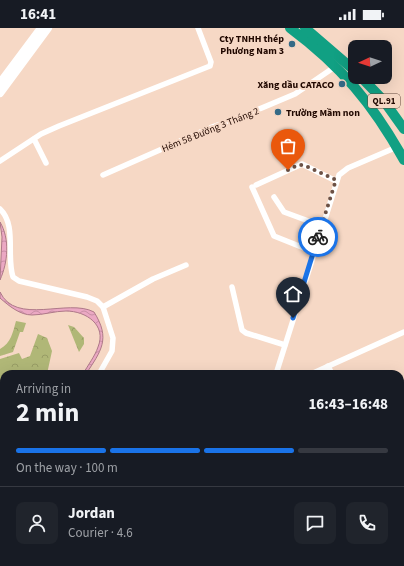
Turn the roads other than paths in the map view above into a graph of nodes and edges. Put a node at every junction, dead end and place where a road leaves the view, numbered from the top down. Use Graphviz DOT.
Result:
graph roads {
  1 [pos="41,28"];
  2 [pos="48,28"];
  3 [pos="198,28"];
  4 [pos="290,28"];
  5 [pos="305,28"];
  6 [pos="348,65"];
  7 [pos="336,66"];
  8 [pos="0,83"];
  9 [pos="368,84"];
  10 [pos="0,93"];
  11 [pos="404,128"];
  12 [pos="34,139"];
  13 [pos="397,147"];
  14 [pos="404,160"];
  15 [pos="0,161"];
  16 [pos="46,163"];
  17 [pos="103,175"];
  18 [pos="336,180"];
  19 [pos="274,197"];
  20 [pos="0,209"];
  21 [pos="322,226"];
  22 [pos="314,252"];
  23 [pos="186,265"];
  24 [pos="232,287"];
  25 [pos="103,307"];
  26 [pos="404,332"];
  27 [pos="285,345"];
  28 [pos="328,366"];
  29 [pos="101,370"];
  30 [pos="277,370"];
  31 [pos="319,370"];
  32 [pos="330,370"];
  1 -- 8 [label="main road"];
  2 -- 10 [label="main road"];
  3 -- 12 [label="street"];
  4 -- 7 [label="highway, QL.91"];
  5 -- 6 [label="highway"];
  7 -- 13 [label="highway, QL.91"];
  7 -- 17 [label="street, Hẻm 58 Đường 3 Tháng 2"];
  9 -- 11 [label="highway, QL.91"];
  12 -- 15 [label="street"];
  12 -- 16 [label="street"];
  13 -- 14 [label="highway, QL.91"];
  13 -- 18 [label="street"];
  18 -- 21 [label="street"];
  18 -- 22 [label="street"];
  19 -- 21 [label="street"];
  20 -- 25 [label="street"];
  21 -- 22 [label="street"];
  22 -- 27 [label="street"];
  23 -- 25 [label="street"];
  24 -- 27 [label="street"];
  25 -- 29 [label="street"];
  26 -- 28 [label="street"];
  27 -- 30 [label="street"];
  28 -- 31 [label="street"];
  28 -- 32 [label="street"];
}
